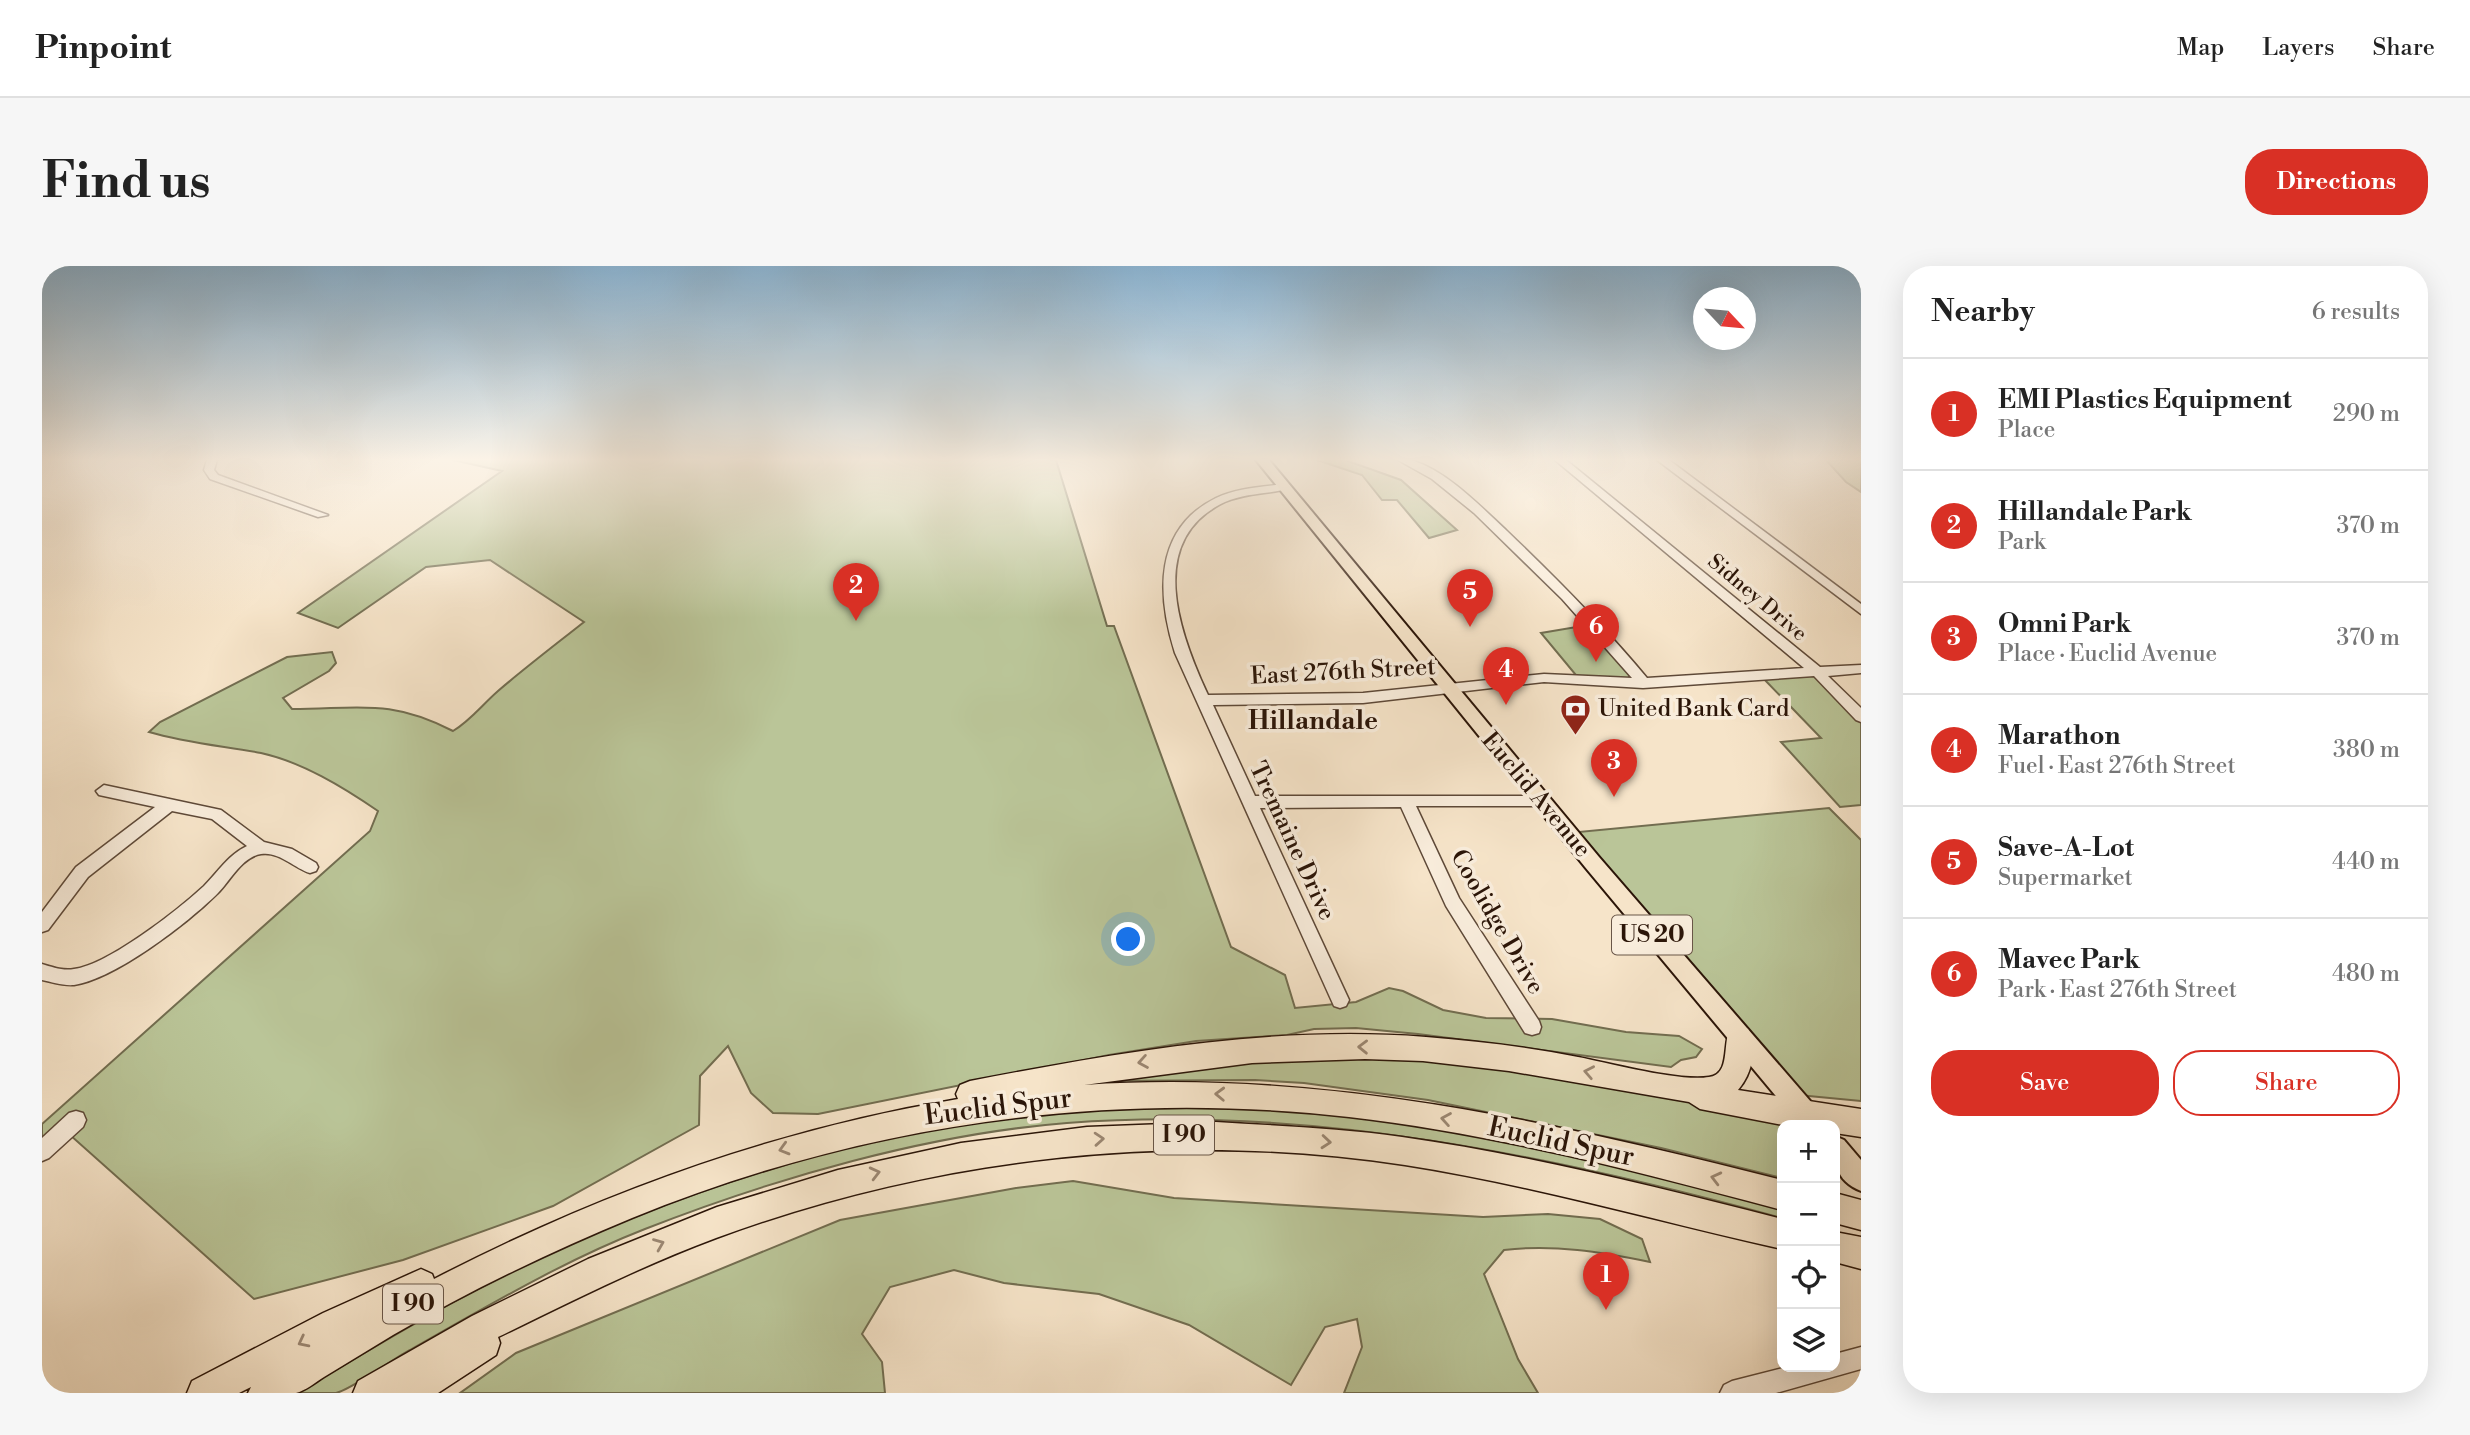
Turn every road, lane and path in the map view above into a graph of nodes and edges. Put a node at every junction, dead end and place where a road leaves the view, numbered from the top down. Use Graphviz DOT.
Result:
graph roads {
  1 [pos="315,513"];
  2 [pos="1202,513"];
  3 [pos="1305,513"];
  4 [pos="1480,513"];
  5 [pos="1624,513"];
  6 [pos="1732,513"];
  7 [pos="322,515"];
  8 [pos="1861,610"];
  9 [pos="1861,669"];
  10 [pos="1818,673"];
  11 [pos="1643,683"];
  12 [pos="1449,689"];
  13 [pos="1204,700"];
  14 [pos="1861,717"];
  15 [pos="104,791"];
  16 [pos="1540,800"];
  17 [pos="1406,801"];
  18 [pos="1248,802"];
  19 [pos="169,805"];
  20 [pos="261,848"];
  21 [pos="310,867"];
  22 [pos="42,925"];
  23 [pos="42,972"];
  24 [pos="1340,1000"];
  25 [pos="1532,1027"];
  26 [pos="1740,1037"];
  27 [pos="1656,1085"];
  28 [pos="76,1120"];
  29 [pos="1806,1120"];
  30 [pos="1810,1120"];
  31 [pos="1840,1122"];
  32 [pos="1861,1123"];
  33 [pos="850,1131"];
  34 [pos="42,1151"];
  35 [pos="1840,1154"];
  36 [pos="1861,1179"];
  37 [pos="1777,1194"];
  38 [pos="1840,1209"];
  39 [pos="1861,1214"];
  40 [pos="568,1228"];
  41 [pos="1777,1233"];
  42 [pos="1840,1248"];
  43 [pos="1861,1253"];
  44 [pos="596,1271"];
  45 [pos="1861,1358"];
  46 [pos="1840,1364"];
  47 [pos="1811,1372"];
  48 [pos="204,1393"];
  49 [pos="265,1393"];
  50 [pos="370,1393"];
  51 [pos="408,1393"];
  52 [pos="1732,1393"];
  1 -- 7 [label="street"];
  2 -- 13 [label="street, Tremaine Drive"];
  3 -- 12 [label="main road, Euclid Avenue / US 20"];
  4 -- 11 [label="street"];
  5 -- 10 [label="street, Sidney Drive"];
  6 -- 8 [label="street"];
  9 -- 10 [label="street, East 276th Street"];
  10 -- 11 [label="street, East 276th Street"];
  10 -- 14 [label="street, Sidney Drive"];
  11 -- 12 [label="street, East 276th Street"];
  12 -- 13 [label="street, East 276th Street"];
  12 -- 16 [label="main road, Euclid Avenue / US 20"];
  13 -- 18 [label="street, Tremaine Drive"];
  15 -- 19 [label="street"];
  16 -- 17 [label="street"];
  16 -- 26 [label="main road, Euclid Avenue / US 20"];
  17 -- 18 [label="street"];
  17 -- 25 [label="street, Coolidge Drive"];
  18 -- 24 [label="street, Tremaine Drive"];
  19 -- 20 [label="street"];
  19 -- 22 [label="street"];
  20 -- 21 [label="street"];
  20 -- 23 [label="street"];
  26 -- 27 [label="highway"];
  26 -- 30 [label="main road, Euclid Avenue / US 20"];
  27 -- 29 [label="highway"];
  27 -- 33 [label="highway, one-way"];
  28 -- 34 [label="street"];
  31 -- 32 [label="highway"];
  37 -- 33 [label="highway, Euclid Spur / I 90, one-way"];
  33 -- 40 [label="highway, Euclid Spur / I 90, one-way"];
  35 -- 36 [label="main road"];
  38 -- 39 [label="highway"];
  40 -- 48 [label="highway, one-way"];
  40 -- 49 [label="highway, Euclid Spur / I 90"];
  44 -- 41 [label="highway, Euclid Spur / I 90, one-way"];
  42 -- 43 [label="highway"];
  44 -- 50 [label="highway, Euclid Spur / I 90"];
  44 -- 51 [label="highway"];
  45 -- 46 [label="street"];
  47 -- 52 [label="street"];
}
